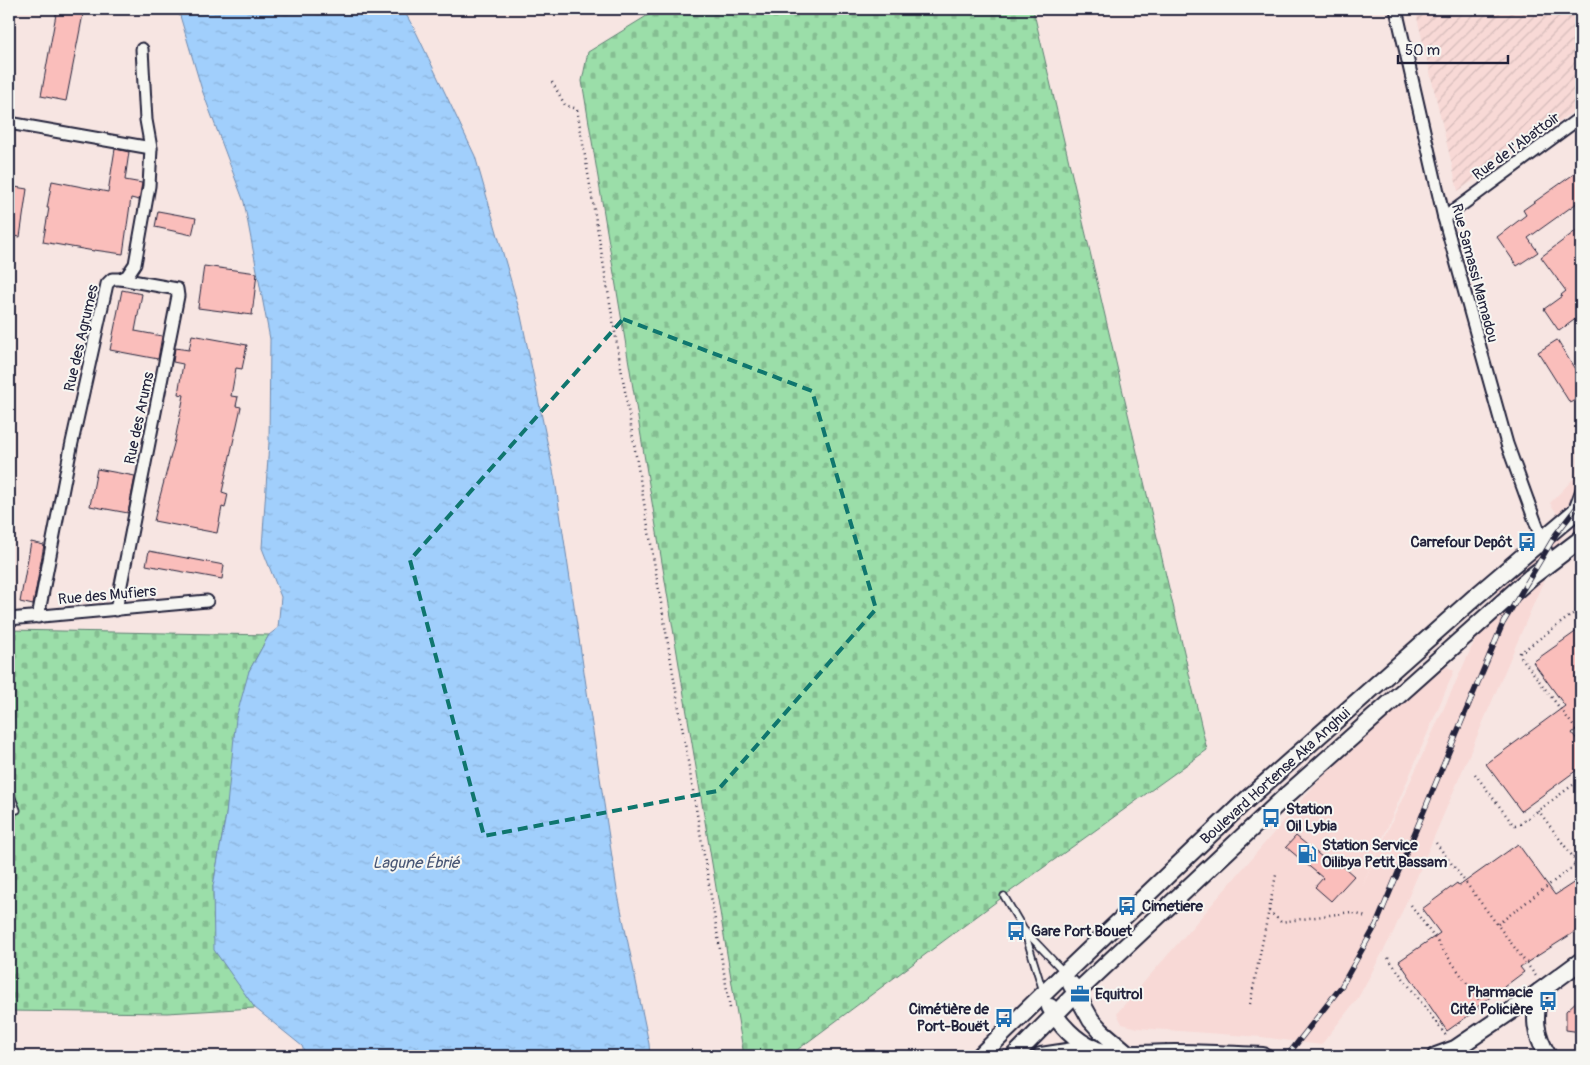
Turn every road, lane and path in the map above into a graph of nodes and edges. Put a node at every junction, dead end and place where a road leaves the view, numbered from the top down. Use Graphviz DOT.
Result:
graph roads {
  1 [pos="1396,9"];
  2 [pos="142,49"];
  3 [pos="552,82"];
  4 [pos="1581,116"];
  5 [pos="9,123"];
  6 [pos="151,148"];
  7 [pos="1444,218"];
  8 [pos="121,279"];
  9 [pos="1581,484"];
  10 [pos="1581,507"];
  11 [pos="1567,519"];
  12 [pos="1581,539"];
  13 [pos="1542,540"];
  14 [pos="1550,562"];
  15 [pos="207,601"];
  16 [pos="1581,608"];
  17 [pos="116,610"];
  18 [pos="38,617"];
  19 [pos="9,619"];
  20 [pos="1581,735"];
  21 [pos="1475,774"];
  22 [pos="1581,780"];
  23 [pos="9,791"];
  24 [pos="16,810"];
  25 [pos="1538,810"];
  26 [pos="1436,843"];
  27 [pos="1581,851"];
  28 [pos="1573,857"];
  29 [pos="1575,865"];
  30 [pos="1581,874"];
  31 [pos="1276,875"];
  32 [pos="1004,896"];
  33 [pos="1411,905"];
  34 [pos="1270,911"];
  35 [pos="1366,917"];
  36 [pos="1498,924"];
  37 [pos="1024,930"];
  38 [pos="1388,958"];
  39 [pos="1581,961"];
  40 [pos="1065,973"];
  41 [pos="1542,990"];
  42 [pos="1076,992"];
  43 [pos="1044,994"];
  44 [pos="1250,1004"];
  45 [pos="730,1008"];
  46 [pos="1054,1015"];
  47 [pos="1495,1023"];
  48 [pos="1455,1049"];
  49 [pos="1102,1052"];
  50 [pos="1127,1053"];
  51 [pos="980,1056"];
  52 [pos="1014,1056"];
  53 [pos="1041,1056"];
  54 [pos="1264,1056"];
  55 [pos="1436,1056"];
  56 [pos="1548,1056"];
  1 -- 7 [label="street, Rue Samassi Mamadou"];
  2 -- 6 [label="street, Rue des Agrumes"];
  3 -- 45 [label="path"];
  4 -- 7 [label="street, Rue de l'Abattoir"];
  5 -- 6 [label="street"];
  6 -- 8 [label="street, Rue des Agrumes"];
  7 -- 13 [label="street, Rue Samassi Mamadou"];
  8 -- 17 [label="street, Rue des Arums"];
  8 -- 18 [label="street, Rue des Agrumes"];
  9 -- 11 [label="lane"];
  10 -- 11 [label="main road, Boulevard Hortense Aka Anghui"];
  11 -- 13 [label="main road, Boulevard Hortense Aka Anghui"];
  12 -- 14 [label="main road, Boulevard Hortense Aka Anghui"];
  13 -- 14 [label="street, Rue Samassi Mamadou"];
  13 -- 40 [label="main road, Boulevard Hortense Aka Anghui"];
  14 -- 42 [label="main road, Boulevard Hortense Aka Anghui"];
  15 -- 17 [label="street, Rue des Mufiers"];
  16 -- 20 [label="path"];
  17 -- 18 [label="street, Rue des Mufiers"];
  18 -- 19 [label="street, Rue des Mufiers"];
  21 -- 25 [label="path"];
  22 -- 25 [label="path"];
  23 -- 24 [label="lane"];
  25 -- 28 [label="path"];
  26 -- 36 [label="path"];
  27 -- 28 [label="path"];
  28 -- 29 [label="path"];
  29 -- 30 [label="path"];
  29 -- 36 [label="path"];
  31 -- 34 [label="path"];
  32 -- 37 [label="lane"];
  33 -- 47 [label="path"];
  34 -- 35 [label="path"];
  34 -- 44 [label="path"];
  36 -- 41 [label="path"];
  37 -- 40 [label="lane"];
  37 -- 43 [label="lane"];
  38 -- 48 [label="path"];
  39 -- 41 [label="main road"];
  40 -- 42 [label="main road"];
  40 -- 43 [label="main road, Boulevard Hortense Aka Anghui"];
  41 -- 47 [label="main road"];
  41 -- 56 [label="main road"];
  42 -- 46 [label="main road, Boulevard Hortense Aka Anghui"];
  42 -- 50 [label="main road"];
  43 -- 46 [label="main road"];
  43 -- 51 [label="main road, Boulevard Hortense Aka Anghui"];
  46 -- 49 [label="main road"];
  46 -- 52 [label="main road, Boulevard Hortense Aka Anghui"];
  47 -- 48 [label="main road"];
  48 -- 55 [label="main road"];
  49 -- 50 [label="main road"];
  49 -- 53 [label="main road"];
  50 -- 54 [label="main road"];
}
